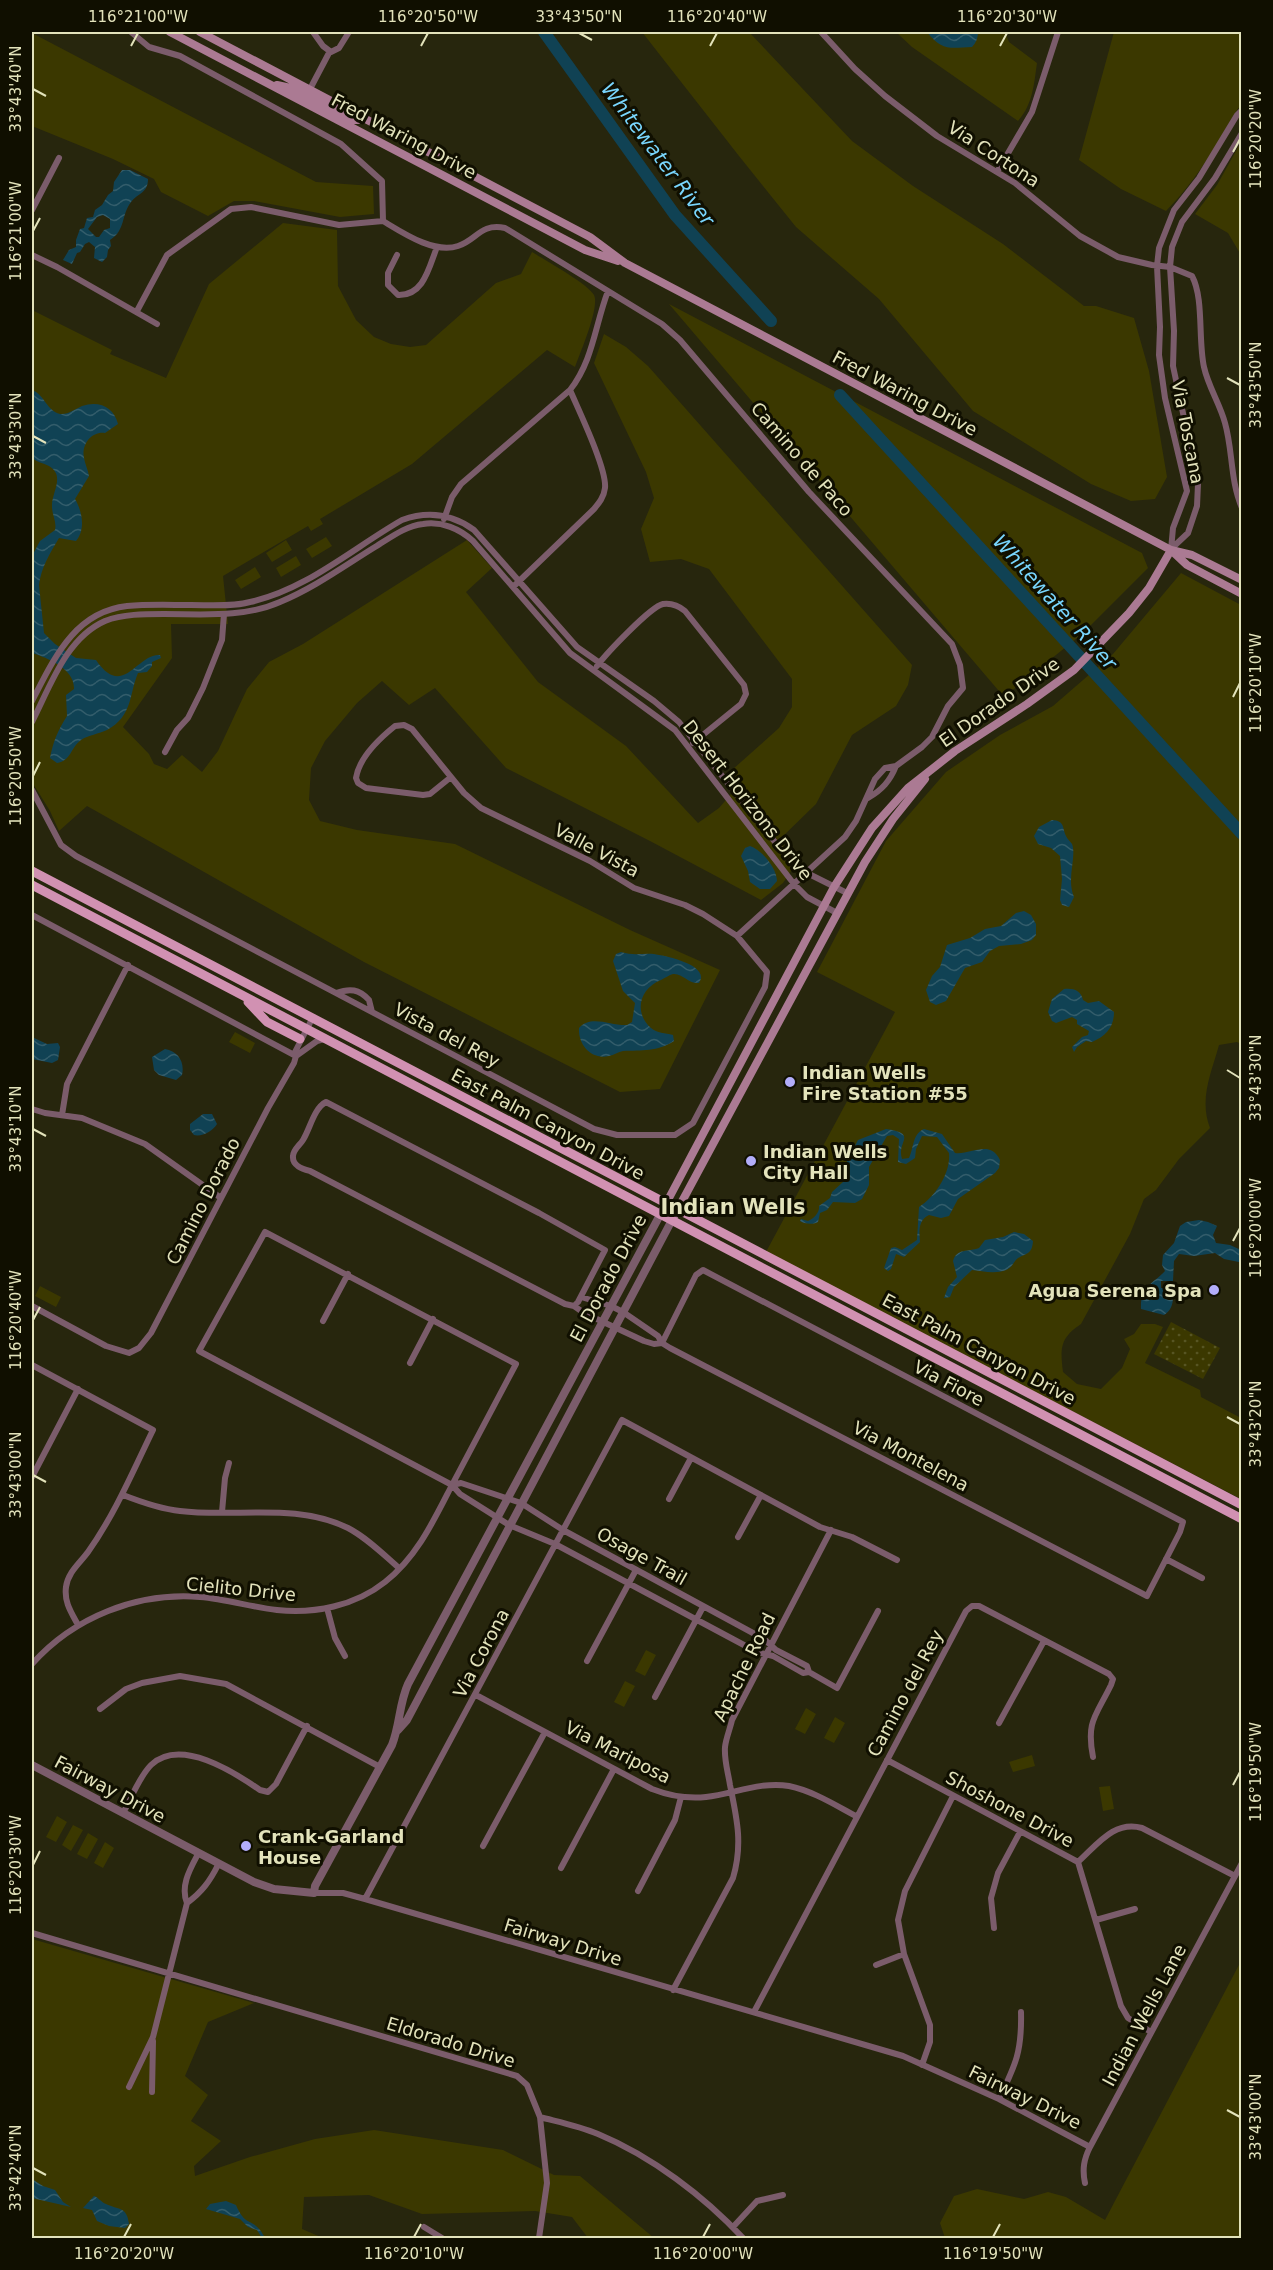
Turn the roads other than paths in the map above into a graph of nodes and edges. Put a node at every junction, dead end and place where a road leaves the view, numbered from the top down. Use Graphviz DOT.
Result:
graph roads {
  1 [pos="131,32"];
  2 [pos="170,32"];
  3 [pos="200,32"];
  4 [pos="313,32"];
  5 [pos="349,32"];
  6 [pos="821,32"];
  7 [pos="1058,32"];
  8 [pos="331,51"];
  9 [pos="267,83"];
  10 [pos="310,89"];
  11 [pos="1242,110"];
  12 [pos="362,117"];
  13 [pos="1242,133"];
  14 [pos="59,158"];
  15 [pos="997,172"];
  16 [pos="32,210"];
  17 [pos="383,221"];
  18 [pos="437,247"];
  19 [pos="32,255"];
  20 [pos="397,255"];
  21 [pos="625,263"];
  22 [pos="1157,266"];
  23 [pos="1170,267"];
  24 [pos="608,291"];
  25 [pos="137,311"];
  26 [pos="157,324"];
  27 [pos="570,390"];
  28 [pos="1242,508"];
  29 [pos="445,516"];
  30 [pos="443,524"];
  31 [pos="1171,550"];
  32 [pos="520,580"];
  33 [pos="1242,580"];
  34 [pos="513,587"];
  35 [pos="1242,594"];
  36 [pos="224,614"];
  37 [pos="599,663"];
  38 [pos="593,671"];
  39 [pos="32,700"];
  40 [pos="32,722"];
  41 [pos="695,742"];
  42 [pos="688,746"];
  43 [pos="165,752"];
  44 [pos="896,766"];
  45 [pos="934,769"];
  46 [pos="452,777"];
  47 [pos="32,790"];
  48 [pos="867,799"];
  49 [pos="32,871"];
  50 [pos="807,874"];
  51 [pos="794,884"];
  52 [pos="32,885"];
  53 [pos="834,887"];
  54 [pos="847,893"];
  55 [pos="825,906"];
  56 [pos="837,913"];
  57 [pos="32,915"];
  58 [pos="737,936"];
  59 [pos="128,965"];
  60 [pos="336,993"];
  61 [pos="240,994"];
  62 [pos="372,1012"];
  63 [pos="312,1019"];
  64 [pos="306,1029"];
  65 [pos="300,1039"];
  66 [pos="324,1039"];
  67 [pos="296,1056"];
  68 [pos="742,1060"];
  69 [pos="755,1066"];
  70 [pos="720,1102"];
  71 [pos="732,1108"];
  72 [pos="32,1109"];
  73 [pos="62,1115"];
  74 [pos="221,1198"];
  75 [pos="666,1204"];
  76 [pos="678,1210"];
  77 [pos="660,1215"];
  78 [pos="672,1220"];
  79 [pos="348,1274"];
  80 [pos="581,1297"];
  81 [pos="590,1300"];
  82 [pos="32,1306"];
  83 [pos="574,1306"];
  84 [pos="611,1306"];
  85 [pos="623,1312"];
  86 [pos="584,1313"];
  87 [pos="433,1319"];
  88 [pos="323,1321"];
  89 [pos="603,1322"];
  90 [pos="646,1327"];
  91 [pos="615,1328"];
  92 [pos="640,1339"];
  93 [pos="662,1343"];
  94 [pos="410,1363"];
  95 [pos="32,1365"];
  96 [pos="78,1389"];
  97 [pos="691,1458"];
  98 [pos="229,1463"];
  99 [pos="32,1477"];
  100 [pos="452,1485"];
  101 [pos="123,1495"];
  102 [pos="761,1495"];
  103 [pos="509,1498"];
  104 [pos="669,1499"];
  105 [pos="522,1503"];
  106 [pos="1242,1505"];
  107 [pos="222,1512"];
  108 [pos="498,1517"];
  109 [pos="1242,1519"];
  110 [pos="509,1525"];
  111 [pos="563,1530"];
  112 [pos="831,1530"];
  113 [pos="738,1538"];
  114 [pos="555,1544"];
  115 [pos="1166,1559"];
  116 [pos="897,1560"];
  117 [pos="399,1568"];
  118 [pos="636,1570"];
  119 [pos="1202,1578"];
  120 [pos="629,1584"];
  121 [pos="703,1607"];
  122 [pos="327,1608"];
  123 [pos="878,1611"];
  124 [pos="696,1620"];
  125 [pos="78,1625"];
  126 [pos="1044,1641"];
  127 [pos="770,1645"];
  128 [pos="765,1654"];
  129 [pos="345,1656"];
  130 [pos="587,1661"];
  131 [pos="32,1664"];
  132 [pos="809,1672"];
  133 [pos="476,1695"];
  134 [pos="655,1697"];
  135 [pos="100,1709"];
  136 [pos="999,1723"];
  137 [pos="307,1726"];
  138 [pos="398,1730"];
  139 [pos="545,1732"];
  140 [pos="1092,1757"];
  141 [pos="887,1760"];
  142 [pos="32,1765"];
  143 [pos="380,1767"];
  144 [pos="614,1769"];
  145 [pos="732,1792"];
  146 [pos="953,1796"];
  147 [pos="681,1797"];
  148 [pos="123,1813"];
  149 [pos="856,1816"];
  150 [pos="1020,1832"];
  151 [pos="483,1846"];
  152 [pos="198,1854"];
  153 [pos="1078,1862"];
  154 [pos="1242,1863"];
  155 [pos="219,1865"];
  156 [pos="561,1868"];
  157 [pos="1234,1876"];
  158 [pos="638,1891"];
  159 [pos="314,1893"];
  160 [pos="365,1899"];
  161 [pos="187,1903"];
  162 [pos="1135,1909"];
  163 [pos="1096,1920"];
  164 [pos="994,1928"];
  165 [pos="32,1933"];
  166 [pos="904,1954"];
  167 [pos="876,1965"];
  168 [pos="169,1973"];
  169 [pos="673,1990"];
  170 [pos="754,2012"];
  171 [pos="1021,2012"];
  172 [pos="1151,2032"];
  173 [pos="153,2037"];
  174 [pos="922,2065"];
  175 [pos="129,2087"];
  176 [pos="152,2092"];
  177 [pos="999,2099"];
  178 [pos="540,2117"];
  179 [pos="1090,2147"];
  180 [pos="1085,2183"];
  181 [pos="783,2195"];
  182 [pos="424,2226"];
  183 [pos="733,2227"];
  184 [pos="442,2238"];
  185 [pos="538,2238"];
  186 [pos="743,2238"];
  1 -- 17 [label="street"];
  2 -- 9 [label="main road, Fred Waring Drive"];
  3 -- 10 [label="main road, Fred Waring Drive"];
  4 -- 8 [label="street"];
  5 -- 8 [label="street"];
  6 -- 15 [label="street, Via Cortona"];
  7 -- 15 [label="street"];
  8 -- 10 [label="street"];
  9 -- 12 [label="main road"];
  9 -- 21 [label="main road, Fred Waring Drive"];
  10 -- 12 [label="main road, Fred Waring Drive"];
  11 -- 22 [label="street, Via Toscana"];
  12 -- 21 [label="main road, Fred Waring Drive"];
  13 -- 23 [label="street, Via Toscana"];
  14 -- 16 [label="street"];
  15 -- 22 [label="street, Via Cortona"];
  17 -- 18 [label="street"];
  17 -- 25 [label="street"];
  18 -- 20 [label="street"];
  18 -- 24 [label="street, Camino de Paco"];
  19 -- 25 [label="street"];
  21 -- 31 [label="main road, Fred Waring Drive"];
  22 -- 23 [label="street, Via Cortona"];
  22 -- 31 [label="street, Via Toscana"];
  23 -- 28 [label="street"];
  23 -- 31 [label="street, Via Toscana"];
  24 -- 27 [label="street"];
  24 -- 44 [label="street, Camino de Paco"];
  25 -- 26 [label="street"];
  27 -- 29 [label="street"];
  27 -- 32 [label="street"];
  29 -- 30 [label="street"];
  29 -- 32 [label="street, Desert Horizons Drive"];
  29 -- 39 [label="street, Desert Horizons Drive"];
  30 -- 34 [label="street, Desert Horizons Drive"];
  30 -- 36 [label="street"];
  31 -- 33 [label="main road, Fred Waring Drive"];
  31 -- 35 [label="main road, Fred Waring Drive"];
  31 -- 45 [label="main road, El Dorado Drive"];
  32 -- 34 [label="street"];
  32 -- 37 [label="street, Desert Horizons Drive"];
  34 -- 38 [label="street, Desert Horizons Drive"];
  36 -- 40 [label="street"];
  36 -- 43 [label="street"];
  37 -- 38 [label="street"];
  37 -- 41 [label="street, Desert Horizons Drive"];
  37 -- 41 [label="street"];
  38 -- 42 [label="street, Desert Horizons Drive"];
  41 -- 42 [label="street"];
  41 -- 50 [label="street, Desert Horizons Drive"];
  42 -- 51 [label="street, Desert Horizons Drive"];
  44 -- 48 [label="street, Camino de Paco"];
  44 -- 48 [label="street, Camino de Paco"];
  45 -- 53 [label="main road, El Dorado Drive"];
  45 -- 54 [label="main road, El Dorado Drive"];
  46 -- 46 [label="street, Valle Vista"];
  46 -- 58 [label="street, Valle Vista"];
  47 -- 60 [label="street, Vista del Rey"];
  48 -- 50 [label="street, Camino de Paco"];
  49 -- 63 [label="main road, East Palm Canyon Drive"];
  50 -- 51 [label="street, Camino de Paco"];
  50 -- 53 [label="street, Desert Horizons Drive"];
  51 -- 55 [label="street, Desert Horizons Drive"];
  51 -- 58 [label="street, Camino de Paco"];
  52 -- 61 [label="main road, East Palm Canyon Drive"];
  53 -- 54 [label="street, Desert Horizons Drive"];
  53 -- 55 [label="main road, El Dorado Drive"];
  54 -- 56 [label="main road, El Dorado Drive"];
  55 -- 56 [label="street, Desert Horizons Drive"];
  55 -- 68 [label="main road, El Dorado Drive"];
  56 -- 69 [label="main road, El Dorado Drive"];
  57 -- 59 [label="street"];
  58 -- 62 [label="street, Vista del Rey"];
  59 -- 67 [label="street"];
  59 -- 73 [label="street"];
  60 -- 62 [label="street, Vista del Rey"];
  60 -- 62 [label="street"];
  61 -- 64 [label="main road, East Palm Canyon Drive"];
  61 -- 65 [label="main road"];
  63 -- 64 [label="street, Camino Dorado"];
  63 -- 75 [label="main road, East Palm Canyon Drive"];
  64 -- 65 [label="street, Camino Dorado"];
  64 -- 66 [label="main road, East Palm Canyon Drive"];
  65 -- 67 [label="street, Camino Dorado"];
  66 -- 67 [label="street, Camino Dorado"];
  66 -- 77 [label="main road, East Palm Canyon Drive"];
  67 -- 74 [label="street, Camino Dorado"];
  68 -- 69 [label="main road"];
  68 -- 70 [label="main road, El Dorado Drive"];
  69 -- 71 [label="main road, El Dorado Drive"];
  70 -- 71 [label="main road"];
  70 -- 75 [label="main road, El Dorado Drive"];
  71 -- 76 [label="main road, El Dorado Drive"];
  72 -- 73 [label="street"];
  73 -- 74 [label="street"];
  74 -- 82 [label="street, Camino Dorado"];
  75 -- 76 [label="main road, East Palm Canyon Drive"];
  75 -- 77 [label="main road, El Dorado Drive"];
  76 -- 78 [label="main road, El Dorado Drive"];
  76 -- 106 [label="main road, East Palm Canyon Drive"];
  77 -- 78 [label="main road, East Palm Canyon Drive"];
  77 -- 84 [label="street, El Dorado Drive"];
  78 -- 85 [label="street, El Dorado Drive"];
  78 -- 109 [label="main road, East Palm Canyon Drive"];
  79 -- 87 [label="street"];
  79 -- 88 [label="street"];
  79 -- 100 [label="street, Osage Trail"];
  80 -- 81 [label="street, Via Montelena"];
  80 -- 83 [label="street"];
  80 -- 83 [label="street"];
  81 -- 84 [label="street, Via Montelena"];
  81 -- 86 [label="street"];
  83 -- 86 [label="street, Via Montelena"];
  84 -- 85 [label="street, Via Montelena"];
  84 -- 89 [label="street, El Dorado Drive"];
  85 -- 90 [label="street, Via Montelena"];
  85 -- 91 [label="street, El Dorado Drive"];
  86 -- 89 [label="street, Via Montelena"];
  87 -- 94 [label="street"];
  87 -- 100 [label="street, Cielito Drive"];
  89 -- 91 [label="street, Via Montelena"];
  89 -- 103 [label="street, El Dorado Drive"];
  90 -- 92 [label="street"];
  90 -- 93 [label="street, Via Montelena"];
  91 -- 92 [label="street, Via Montelena"];
  91 -- 105 [label="street, El Dorado Drive"];
  92 -- 93 [label="street, Via Montelena"];
  93 -- 115 [label="street, Via Montelena"];
  93 -- 115 [label="street, Via Fiore"];
  95 -- 96 [label="street"];
  96 -- 99 [label="street"];
  96 -- 101 [label="street"];
  97 -- 102 [label="street"];
  97 -- 104 [label="street"];
  97 -- 111 [label="street, Via Corona"];
  98 -- 107 [label="street"];
  100 -- 103 [label="street, Osage Trail"];
  100 -- 108 [label="street, Osage Trail"];
  100 -- 117 [label="street, Cielito Drive"];
  101 -- 107 [label="street"];
  101 -- 125 [label="street"];
  102 -- 112 [label="street"];
  102 -- 113 [label="street"];
  103 -- 105 [label="street, Osage Trail"];
  103 -- 108 [label="street, El Dorado Drive"];
  105 -- 110 [label="street, El Dorado Drive"];
  105 -- 111 [label="street, Osage Trail"];
  107 -- 117 [label="street"];
  108 -- 110 [label="street, Osage Trail"];
  108 -- 138 [label="street, El Dorado Drive"];
  110 -- 114 [label="street, Osage Trail"];
  110 -- 138 [label="street, El Dorado Drive"];
  111 -- 114 [label="street, Via Corona"];
  111 -- 118 [label="street, Osage Trail"];
  112 -- 116 [label="street"];
  112 -- 127 [label="street, Apache Road"];
  114 -- 120 [label="street, Osage Trail"];
  114 -- 133 [label="street, Via Corona"];
  115 -- 119 [label="street"];
  117 -- 122 [label="street, Cielito Drive"];
  118 -- 120 [label="street"];
  118 -- 121 [label="street, Osage Trail"];
  120 -- 124 [label="street, Osage Trail"];
  120 -- 130 [label="street"];
  121 -- 124 [label="street"];
  121 -- 127 [label="street, Osage Trail"];
  122 -- 125 [label="street, Cielito Drive"];
  122 -- 129 [label="street"];
  123 -- 132 [label="street, Osage Trail"];
  124 -- 128 [label="street, Osage Trail"];
  124 -- 134 [label="street"];
  125 -- 131 [label="street, Cielito Drive"];
  126 -- 136 [label="street"];
  126 -- 140 [label="street, Camino del Rey"];
  126 -- 141 [label="street, Camino del Rey"];
  127 -- 128 [label="street, Apache Road"];
  127 -- 132 [label="street, Osage Trail"];
  128 -- 132 [label="street, Osage Trail"];
  128 -- 145 [label="street, Apache Road"];
  133 -- 139 [label="street, Via Mariposa"];
  133 -- 160 [label="street, Via Corona"];
  135 -- 137 [label="street"];
  137 -- 143 [label="street"];
  137 -- 148 [label="street"];
  138 -- 143 [label="street, El Dorado Drive"];
  139 -- 144 [label="street, Via Mariposa"];
  139 -- 151 [label="street"];
  141 -- 146 [label="street, Shoshone Drive"];
  141 -- 149 [label="street, Camino del Rey"];
  142 -- 148 [label="street, Fairway Drive"];
  143 -- 159 [label="street, El Dorado Drive"];
  144 -- 147 [label="street, Via Mariposa"];
  144 -- 156 [label="street"];
  145 -- 147 [label="street, Via Mariposa"];
  145 -- 149 [label="street, Via Mariposa"];
  145 -- 169 [label="street, Apache Road"];
  146 -- 150 [label="street, Shoshone Drive"];
  146 -- 166 [label="street"];
  147 -- 158 [label="street"];
  148 -- 152 [label="street, Fairway Drive"];
  149 -- 170 [label="street, Camino del Rey"];
  150 -- 153 [label="street, Shoshone Drive"];
  150 -- 164 [label="street"];
  152 -- 155 [label="street, Fairway Drive"];
  152 -- 161 [label="street"];
  153 -- 157 [label="street"];
  153 -- 163 [label="street, Shoshone Drive"];
  154 -- 157 [label="street, Indian Wells Lane"];
  155 -- 159 [label="street, Fairway Drive"];
  155 -- 161 [label="street"];
  157 -- 172 [label="street, Indian Wells Lane"];
  159 -- 160 [label="street, Fairway Drive"];
  160 -- 169 [label="street, Fairway Drive"];
  161 -- 168 [label="street"];
  162 -- 163 [label="street"];
  163 -- 172 [label="street, Shoshone Drive"];
  165 -- 168 [label="street, Eldorado Drive"];
  166 -- 167 [label="street"];
  166 -- 174 [label="street"];
  168 -- 173 [label="street"];
  168 -- 178 [label="street, Eldorado Drive"];
  169 -- 170 [label="street, Fairway Drive"];
  170 -- 174 [label="street, Fairway Drive"];
  171 -- 177 [label="street"];
  172 -- 179 [label="street, Indian Wells Lane"];
  173 -- 175 [label="street"];
  173 -- 176 [label="street"];
  174 -- 177 [label="street, Fairway Drive"];
  177 -- 179 [label="street, Fairway Drive"];
  178 -- 183 [label="street"];
  178 -- 185 [label="street, Eldorado Drive"];
  179 -- 180 [label="street, Indian Wells Lane"];
  181 -- 183 [label="street"];
  182 -- 184 [label="street"];
  183 -- 186 [label="street"];
}
